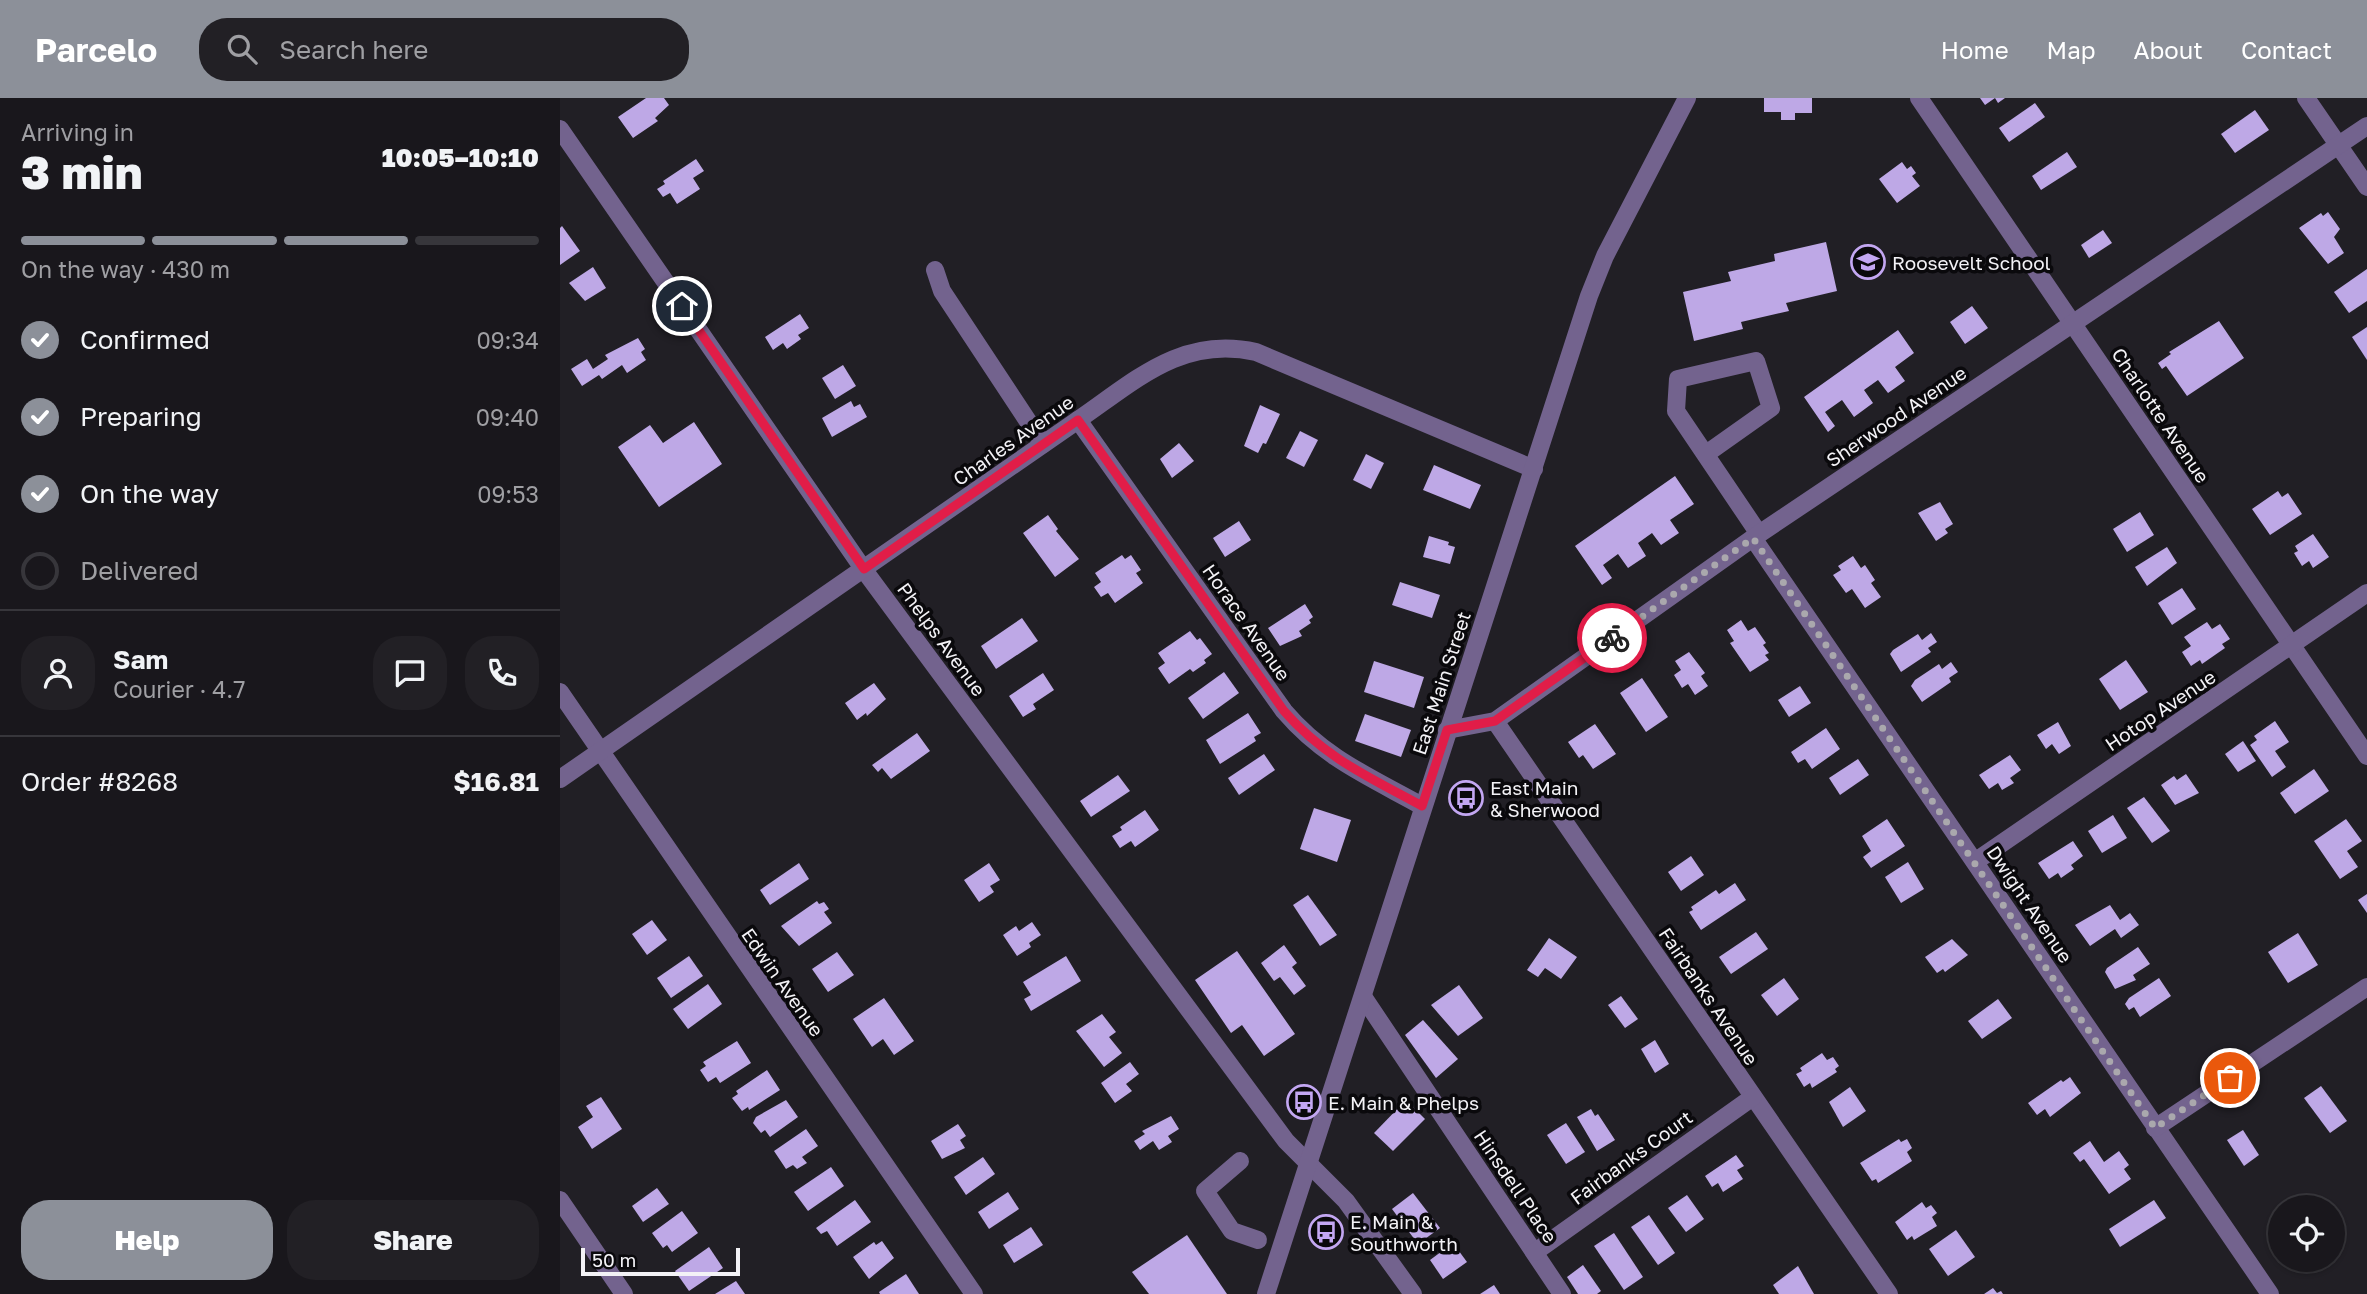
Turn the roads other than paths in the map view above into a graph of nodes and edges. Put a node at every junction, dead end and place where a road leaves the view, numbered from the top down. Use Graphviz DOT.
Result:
graph roads {
  1 [pos="1687,98"];
  2 [pos="1919,98"];
  3 [pos="2306,98"];
  4 [pos="2367,125"];
  5 [pos="560,129"];
  6 [pos="2338,145"];
  7 [pos="2367,187"];
  8 [pos="935,270"];
  9 [pos="2073,321"];
  10 [pos="1078,420"];
  11 [pos="1043,444"];
  12 [pos="1706,454"];
  13 [pos="1534,469"];
  14 [pos="1756,536"];
  15 [pos="864,569"];
  16 [pos="2367,593"];
  17 [pos="2292,646"];
  18 [pos="560,692"];
  19 [pos="1495,721"];
  20 [pos="1447,730"];
  21 [pos="599,753"];
  22 [pos="2367,755"];
  23 [pos="560,779"];
  24 [pos="1422,806"];
  25 [pos="1976,861"];
  26 [pos="2367,987"];
  27 [pos="1364,998"];
  28 [pos="1753,1097"];
  29 [pos="2155,1128"];
  30 [pos="1241,1161"];
  31 [pos="1307,1162"];
  32 [pos="560,1200"];
  33 [pos="1258,1240"];
  34 [pos="1535,1252"];
  35 [pos="624,1294"];
  36 [pos="974,1294"];
  37 [pos="1266,1294"];
  38 [pos="1413,1294"];
  39 [pos="1562,1294"];
  40 [pos="1889,1294"];
  41 [pos="2270,1294"];
  1 -- 13 [label="street, East Main Street"];
  2 -- 9 [label="street, Charlotte Avenue"];
  3 -- 6 [label="street"];
  4 -- 6 [label="street, Sherwood Avenue"];
  5 -- 15 [label="street, Phelps Avenue"];
  6 -- 7 [label="street"];
  6 -- 9 [label="street, Sherwood Avenue"];
  8 -- 11 [label="street"];
  9 -- 14 [label="street, Sherwood Avenue"];
  9 -- 17 [label="street, Charlotte Avenue"];
  10 -- 11 [label="street, Charles Avenue"];
  10 -- 13 [label="street, Charles Avenue"];
  10 -- 24 [label="street, Horace Avenue"];
  11 -- 15 [label="street, Charles Avenue"];
  12 -- 12 [label="street, Dwight Avenue"];
  12 -- 14 [label="street, Dwight Avenue"];
  13 -- 20 [label="street, East Main Street"];
  14 -- 19 [label="street, Sherwood Avenue"];
  14 -- 25 [label="street, Dwight Avenue"];
  15 -- 21 [label="street, Charles Avenue"];
  15 -- 31 [label="street, Phelps Avenue"];
  16 -- 17 [label="street, Hotop Avenue"];
  17 -- 22 [label="street, Charlotte Avenue"];
  17 -- 25 [label="street, Hotop Avenue"];
  18 -- 21 [label="street, Edwin Avenue"];
  19 -- 20 [label="street, Sherwood Avenue"];
  19 -- 28 [label="street, Fairbanks Avenue"];
  20 -- 24 [label="street, East Main Street"];
  21 -- 23 [label="street, Charles Avenue"];
  21 -- 36 [label="street, Edwin Avenue"];
  24 -- 27 [label="street, East Main Street"];
  25 -- 29 [label="street, Dwight Avenue"];
  26 -- 29 [label="street"];
  27 -- 31 [label="street, East Main Street"];
  27 -- 34 [label="street, Hinsdell Place"];
  28 -- 34 [label="street, Fairbanks Court"];
  28 -- 40 [label="street, Fairbanks Avenue"];
  29 -- 41 [label="street, Dwight Avenue"];
  30 -- 33 [label="street"];
  31 -- 37 [label="street, East Main Street"];
  31 -- 38 [label="street, Phelps Avenue"];
  32 -- 35 [label="street"];
  34 -- 39 [label="street, Hinsdell Place"];
}
